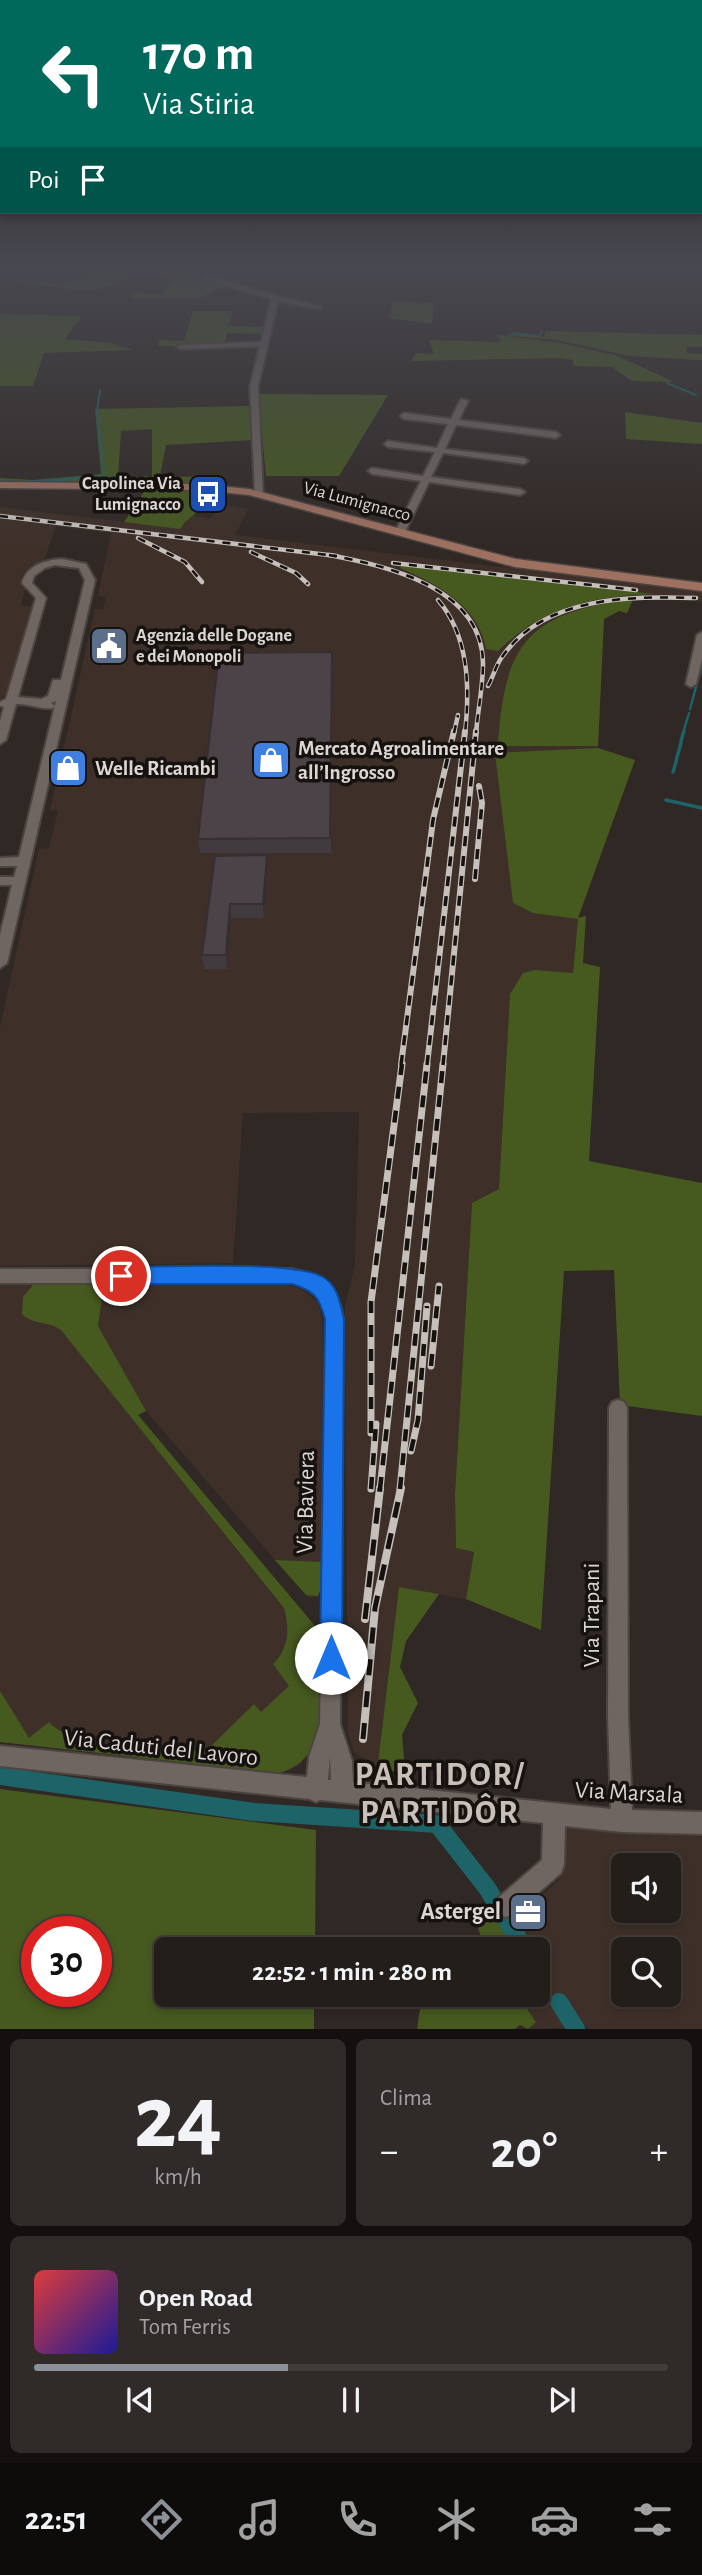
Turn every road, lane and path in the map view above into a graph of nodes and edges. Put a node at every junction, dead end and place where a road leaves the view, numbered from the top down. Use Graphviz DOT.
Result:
graph roads {
  1 [pos="259,361"];
  2 [pos="464,401"];
  3 [pos="404,416"];
  4 [pos="455,423"];
  5 [pos="556,435"];
  6 [pos="388,444"];
  7 [pos="442,451"];
  8 [pos="524,461"];
  9 [pos="372,471"];
  10 [pos="428,479"];
  11 [pos="0,485"];
  12 [pos="520,492"];
  13 [pos="260,494"];
  14 [pos="400,532"];
  15 [pos="702,587"];
  16 [pos="84,603"];
  17 [pos="702,635"];
  18 [pos="691,684"];
  19 [pos="11,701"];
  20 [pos="41,703"];
  21 [pos="0,707"];
  22 [pos="58,713"];
  23 [pos="0,740"];
  24 [pos="23,861"];
  25 [pos="0,862"];
  26 [pos="0,881"];
  27 [pos="19,881"];
  28 [pos="5,926"];
  29 [pos="0,962"];
  30 [pos="0,1276"];
  31 [pos="618,1408"];
  32 [pos="330,1724"];
  33 [pos="0,1756"];
  34 [pos="316,1791"];
  35 [pos="342,1792"];
  36 [pos="554,1814"];
  37 [pos="622,1821"];
  38 [pos="702,1823"];
  39 [pos="506,1906"];
  1 -- 13 [label="street"];
  2 -- 4 [label="street"];
  3 -- 4 [label="street"];
  4 -- 5 [label="street"];
  4 -- 7 [label="street"];
  6 -- 7 [label="street"];
  7 -- 8 [label="street"];
  7 -- 10 [label="street"];
  9 -- 10 [label="street"];
  10 -- 12 [label="street"];
  10 -- 14 [label="street"];
  11 -- 13 [label="main road, Via Lumignacco"];
  13 -- 14 [label="main road, Via Lumignacco"];
  14 -- 15 [label="main road, Via Lumignacco"];
  16 -- 19 [label="street"];
  16 -- 20 [label="street"];
  16 -- 22 [label="street"];
  17 -- 18 [label="street"];
  19 -- 20 [label="street"];
  19 -- 21 [label="street"];
  19 -- 23 [label="street"];
  20 -- 22 [label="street"];
  22 -- 24 [label="street"];
  24 -- 25 [label="street"];
  24 -- 27 [label="street"];
  26 -- 27 [label="street"];
  27 -- 28 [label="street"];
  28 -- 29 [label="street"];
  30 -- 32 [label="street, Via Baviera"];
  31 -- 37 [label="street, Via Trapani"];
  32 -- 34 [label="street, Via Baviera"];
  32 -- 35 [label="street, Via Baviera"];
  33 -- 34 [label="street, Via Caduti del Lavoro"];
  34 -- 35 [label="street, Via Marsala"];
  35 -- 36 [label="street, Via Marsala"];
  36 -- 37 [label="street, Via Marsala"];
  36 -- 39 [label="street, Via Marsala"];
  37 -- 38 [label="street, Via Marsala"];
}
